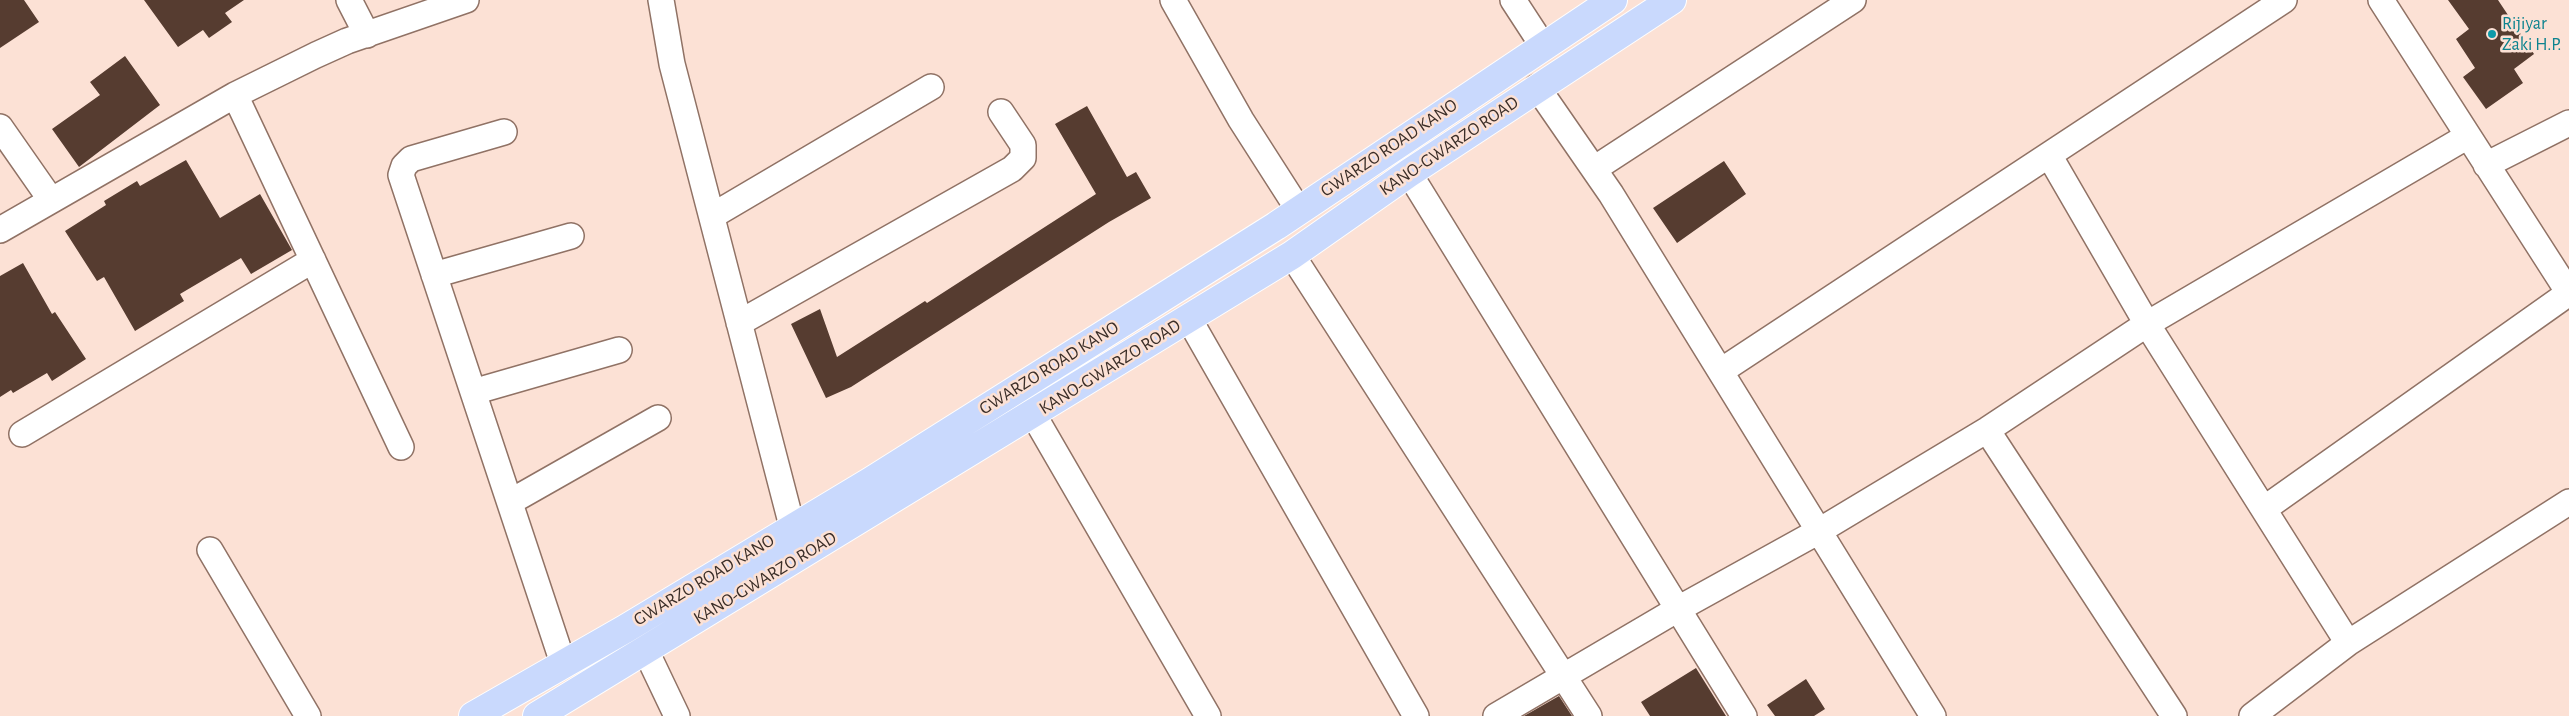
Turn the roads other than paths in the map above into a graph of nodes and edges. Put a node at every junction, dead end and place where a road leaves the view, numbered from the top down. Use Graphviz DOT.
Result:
graph roads {
  1 [pos="349,0"];
  2 [pos="661,0"];
  3 [pos="1173,0"];
  4 [pos="1513,0"];
  5 [pos="1613,0"];
  6 [pos="1672,0"];
  7 [pos="1853,0"];
  8 [pos="2284,0"];
  9 [pos="2382,0"];
  10 [pos="463,1"];
  11 [pos="367,35"];
  12 [pos="1543,46"];
  13 [pos="931,87"];
  14 [pos="1537,87"];
  15 [pos="235,95"];
  16 [pos="1001,112"];
  17 [pos="2569,123"];
  18 [pos="0,127"];
  19 [pos="504,132"];
  20 [pos="2468,136"];
  21 [pos="2049,155"];
  22 [pos="2486,165"];
  23 [pos="1594,169"];
  24 [pos="1409,172"];
  25 [pos="50,200"];
  26 [pos="1298,209"];
  27 [pos="712,216"];
  28 [pos="0,230"];
  29 [pos="571,236"];
  30 [pos="1292,255"];
  31 [pos="313,260"];
  32 [pos="434,275"];
  33 [pos="2569,293"];
  34 [pos="1189,318"];
  35 [pos="739,323"];
  36 [pos="2147,324"];
  37 [pos="619,350"];
  38 [pos="1721,371"];
  39 [pos="473,392"];
  40 [pos="1033,414"];
  41 [pos="658,418"];
  42 [pos="1987,430"];
  43 [pos="22,434"];
  44 [pos="401,447"];
  45 [pos="510,502"];
  46 [pos="2569,502"];
  47 [pos="2264,509"];
  48 [pos="792,526"];
  49 [pos="1819,531"];
  50 [pos="210,550"];
  51 [pos="1678,609"];
  52 [pos="2348,643"];
  53 [pos="646,651"];
  54 [pos="563,663"];
  55 [pos="1563,676"];
  56 [pos="308,716"];
  57 [pos="473,716"];
  58 [pos="537,716"];
  59 [pos="677,716"];
  60 [pos="1208,716"];
  61 [pos="1416,716"];
  62 [pos="1496,716"];
  63 [pos="1590,716"];
  64 [pos="1744,716"];
  65 [pos="1933,716"];
  66 [pos="2174,716"];
  67 [pos="2252,716"];
  1 -- 11 [label="street"];
  2 -- 27 [label="street"];
  3 -- 26 [label="street"];
  4 -- 12 [label="street"];
  5 -- 12 [label="main road, GWARZO ROAD KANO"];
  6 -- 14 [label="main road, KANO-GWARZO ROAD"];
  7 -- 23 [label="street"];
  8 -- 21 [label="street"];
  9 -- 20 [label="street"];
  10 -- 11 [label="street"];
  11 -- 15 [label="street"];
  12 -- 26 [label="main road, GWARZO ROAD KANO"];
  13 -- 27 [label="street"];
  14 -- 23 [label="street"];
  14 -- 24 [label="main road, KANO-GWARZO ROAD"];
  15 -- 25 [label="street"];
  15 -- 31 [label="street"];
  16 -- 35 [label="street"];
  17 -- 22 [label="street"];
  18 -- 25 [label="street"];
  19 -- 32 [label="street"];
  20 -- 22 [label="street"];
  20 -- 36 [label="street"];
  21 -- 36 [label="street"];
  21 -- 38 [label="street"];
  22 -- 33 [label="street"];
  23 -- 38 [label="street"];
  24 -- 30 [label="main road, KANO-GWARZO ROAD"];
  24 -- 51 [label="street"];
  25 -- 28 [label="street"];
  26 -- 48 [label="main road, GWARZO ROAD KANO"];
  27 -- 35 [label="street"];
  29 -- 32 [label="street"];
  30 -- 34 [label="main road, KANO-GWARZO ROAD"];
  30 -- 55 [label="street"];
  31 -- 43 [label="street"];
  31 -- 44 [label="street"];
  32 -- 39 [label="street"];
  33 -- 47 [label="street"];
  34 -- 40 [label="main road, KANO-GWARZO ROAD"];
  34 -- 61 [label="street"];
  35 -- 48 [label="street"];
  36 -- 42 [label="street"];
  36 -- 47 [label="street"];
  37 -- 39 [label="street"];
  38 -- 49 [label="street"];
  39 -- 45 [label="street"];
  40 -- 53 [label="main road, KANO-GWARZO ROAD"];
  40 -- 60 [label="street"];
  41 -- 45 [label="street"];
  42 -- 49 [label="street"];
  42 -- 66 [label="street"];
  45 -- 54 [label="street"];
  46 -- 52 [label="street"];
  47 -- 52 [label="street"];
  48 -- 54 [label="main road, GWARZO ROAD KANO"];
  49 -- 51 [label="street"];
  49 -- 65 [label="street"];
  50 -- 56 [label="street"];
  51 -- 55 [label="street"];
  51 -- 64 [label="street"];
  52 -- 67 [label="street"];
  53 -- 58 [label="main road, KANO-GWARZO ROAD"];
  53 -- 59 [label="street"];
  54 -- 57 [label="main road, GWARZO ROAD KANO"];
  55 -- 62 [label="street"];
  55 -- 63 [label="street"];
}
